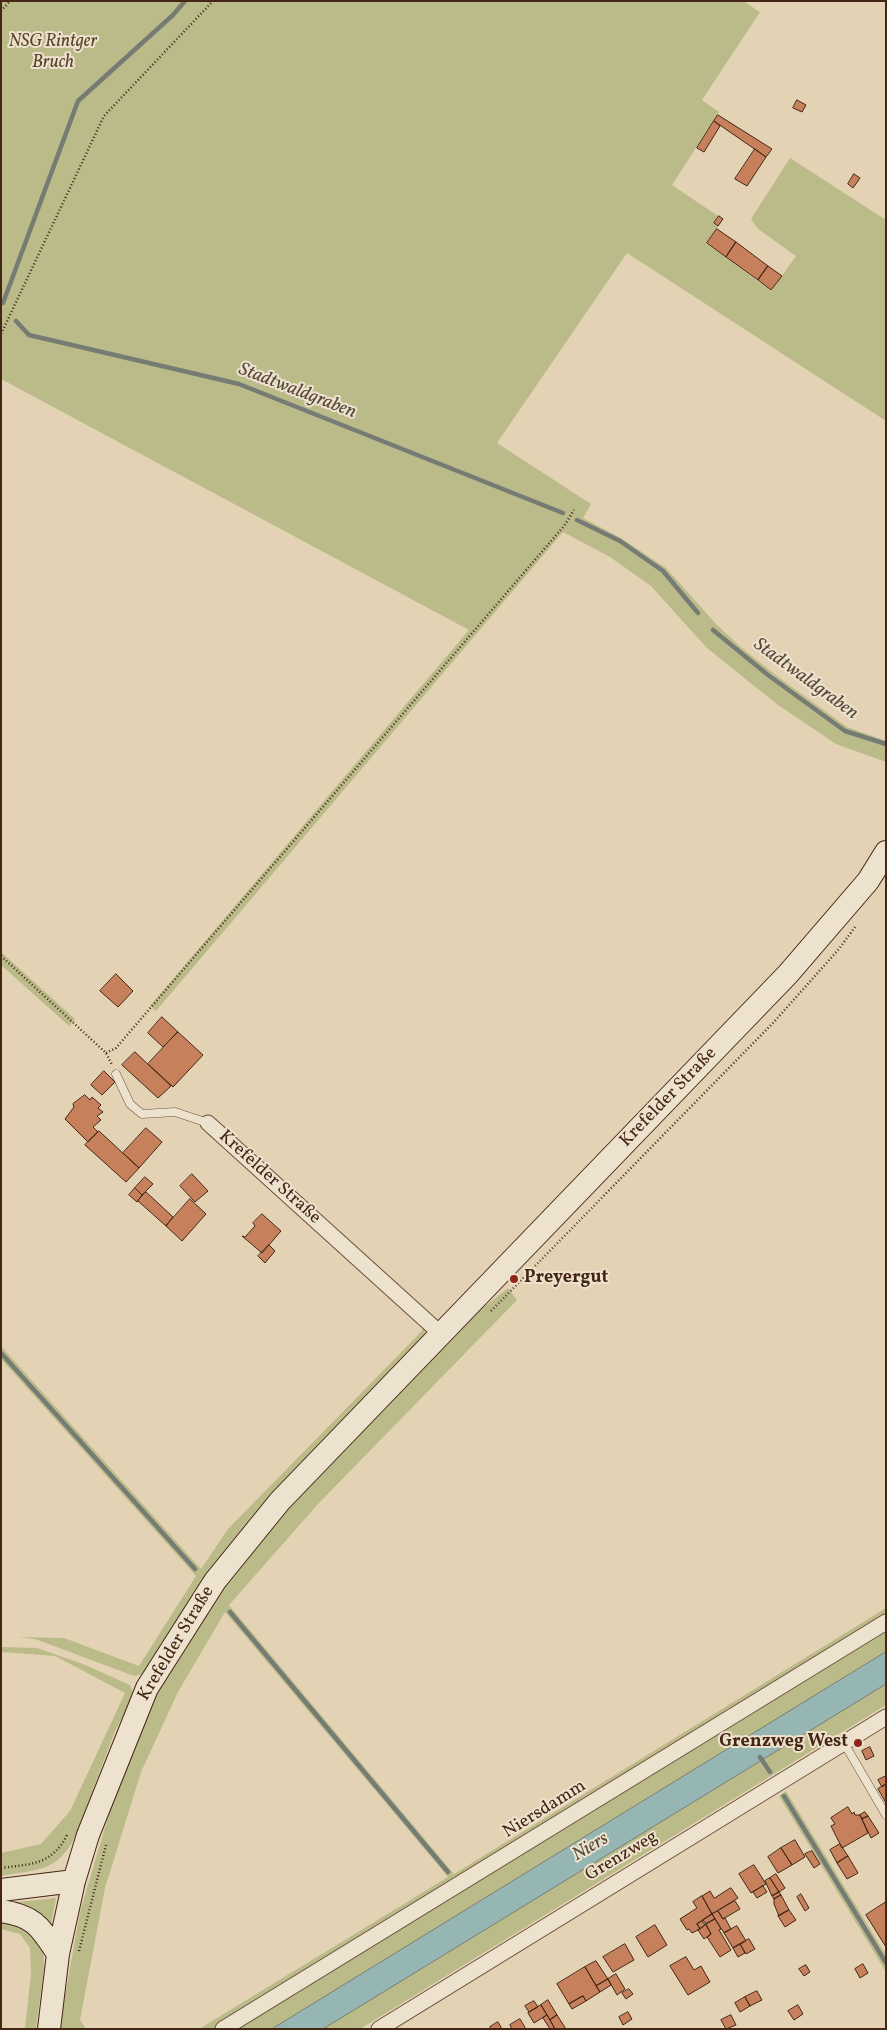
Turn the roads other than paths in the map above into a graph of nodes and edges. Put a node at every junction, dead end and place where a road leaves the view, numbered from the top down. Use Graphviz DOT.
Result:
graph roads {
  1 [pos="886,852"];
  2 [pos="116,1074"];
  3 [pos="208,1123"];
  4 [pos="441,1334"];
  5 [pos="886,1622"];
  6 [pos="886,1717"];
  7 [pos="844,1743"];
  8 [pos="886,1815"];
  9 [pos="74,1881"];
  10 [pos="1,1890"];
  11 [pos="1,1911"];
  12 [pos="68,1956"];
  13 [pos="49,2029"];
  14 [pos="223,2029"];
  15 [pos="379,2029"];
  1 -- 4 [label="main road, Krefelder Straße"];
  2 -- 3 [label="lane"];
  3 -- 4 [label="street, Krefelder Straße"];
  4 -- 9 [label="main road, Krefelder Straße"];
  5 -- 14 [label="street, Niersdamm"];
  6 -- 7 [label="street, Grenzweg"];
  7 -- 8 [label="lane"];
  7 -- 15 [label="street, Grenzweg"];
  9 -- 10 [label="main road"];
  9 -- 12 [label="main road, Krefelder Straße"];
  11 -- 12 [label="main road"];
  12 -- 13 [label="main road, Krefelder Straße"];
}
